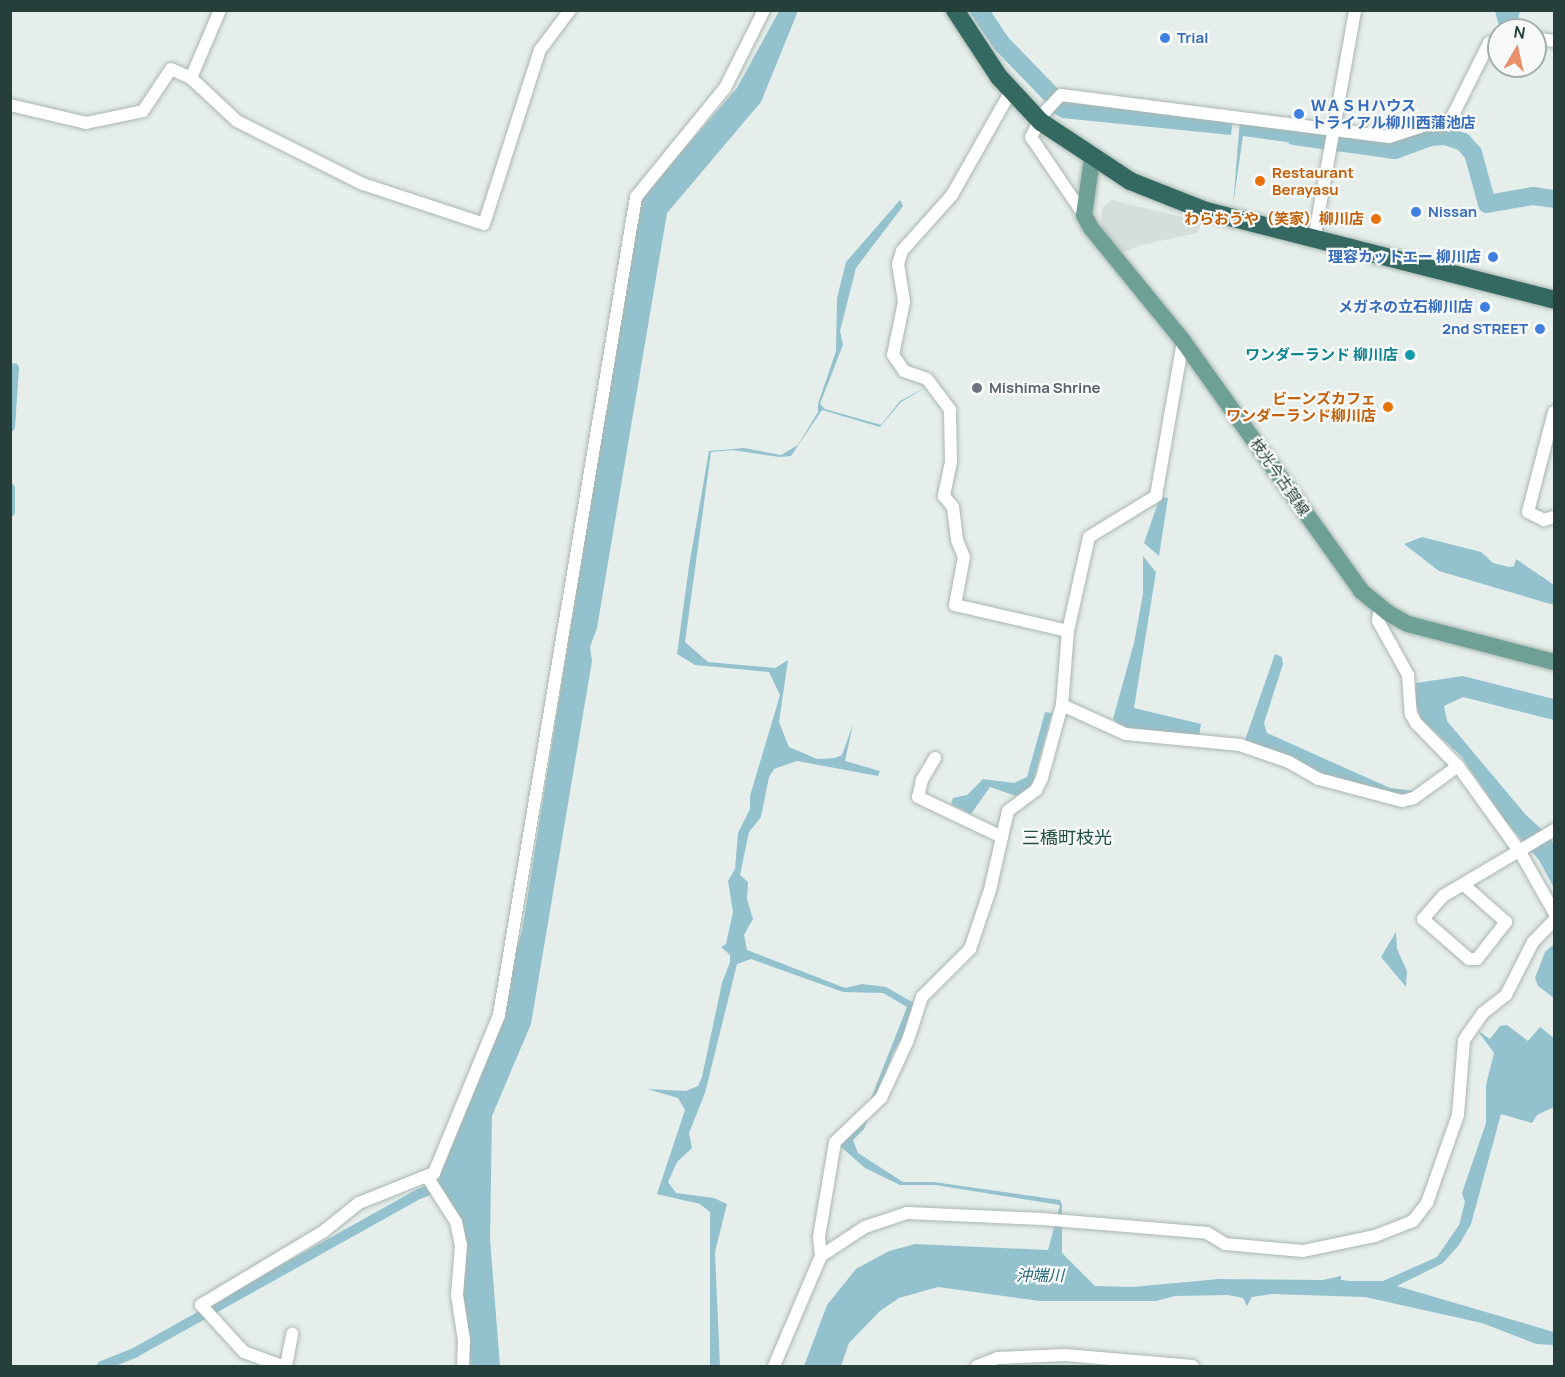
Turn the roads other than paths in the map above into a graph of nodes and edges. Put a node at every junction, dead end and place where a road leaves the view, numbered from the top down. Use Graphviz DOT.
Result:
graph roads {
  1 [pos="220,10"];
  2 [pos="570,10"];
  3 [pos="764,10"];
  4 [pos="955,10"];
  5 [pos="1355,10"];
  6 [pos="1487,47"];
  7 [pos="191,78"];
  8 [pos="1011,91"];
  9 [pos="10,105"];
  10 [pos="1042,118"];
  11 [pos="1334,128"];
  12 [pos="1092,159"];
  13 [pos="1084,215"];
  14 [pos="1314,239"];
  15 [pos="1554,300"];
  16 [pos="1183,341"];
  17 [pos="1554,412"];
  18 [pos="1554,517"];
  19 [pos="1380,607"];
  20 [pos="1068,630"];
  21 [pos="1554,662"];
  22 [pos="1062,705"];
  23 [pos="935,758"];
  24 [pos="1458,766"];
  25 [pos="1552,831"];
  26 [pos="1002,837"];
  27 [pos="1520,852"];
  28 [pos="1464,885"];
  29 [pos="1554,912"];
  30 [pos="1554,920"];
  31 [pos="430,1181"];
  32 [pos="821,1256"];
  33 [pos="292,1334"];
  34 [pos="284,1366"];
  35 [pos="463,1366"];
  36 [pos="774,1366"];
  37 [pos="977,1366"];
  38 [pos="1193,1366"];
  1 -- 7 [label="street"];
  2 -- 7 [label="street"];
  3 -- 31 [label="street"];
  4 -- 8 [label="highway"];
  5 -- 11 [label="street"];
  6 -- 11 [label="street"];
  7 -- 9 [label="street"];
  8 -- 10 [label="highway"];
  8 -- 20 [label="street"];
  10 -- 11 [label="street"];
  10 -- 12 [label="highway"];
  10 -- 13 [label="street"];
  11 -- 14 [label="street"];
  12 -- 13 [label="main road"];
  12 -- 14 [label="highway"];
  13 -- 16 [label="main road, 枝光今古賀線"];
  14 -- 15 [label="highway"];
  16 -- 19 [label="main road, 枝光今古賀線"];
  16 -- 20 [label="street"];
  17 -- 18 [label="street"];
  19 -- 21 [label="main road, 枝光今古賀線"];
  19 -- 24 [label="street"];
  20 -- 22 [label="street"];
  22 -- 24 [label="street"];
  22 -- 26 [label="street"];
  23 -- 26 [label="street"];
  24 -- 27 [label="street"];
  25 -- 27 [label="street"];
  26 -- 32 [label="street"];
  27 -- 28 [label="street"];
  27 -- 29 [label="street"];
  28 -- 28 [label="street"];
  30 -- 32 [label="street"];
  31 -- 34 [label="street"];
  31 -- 35 [label="street"];
  32 -- 36 [label="street"];
  33 -- 34 [label="street"];
  37 -- 38 [label="street"];
}
